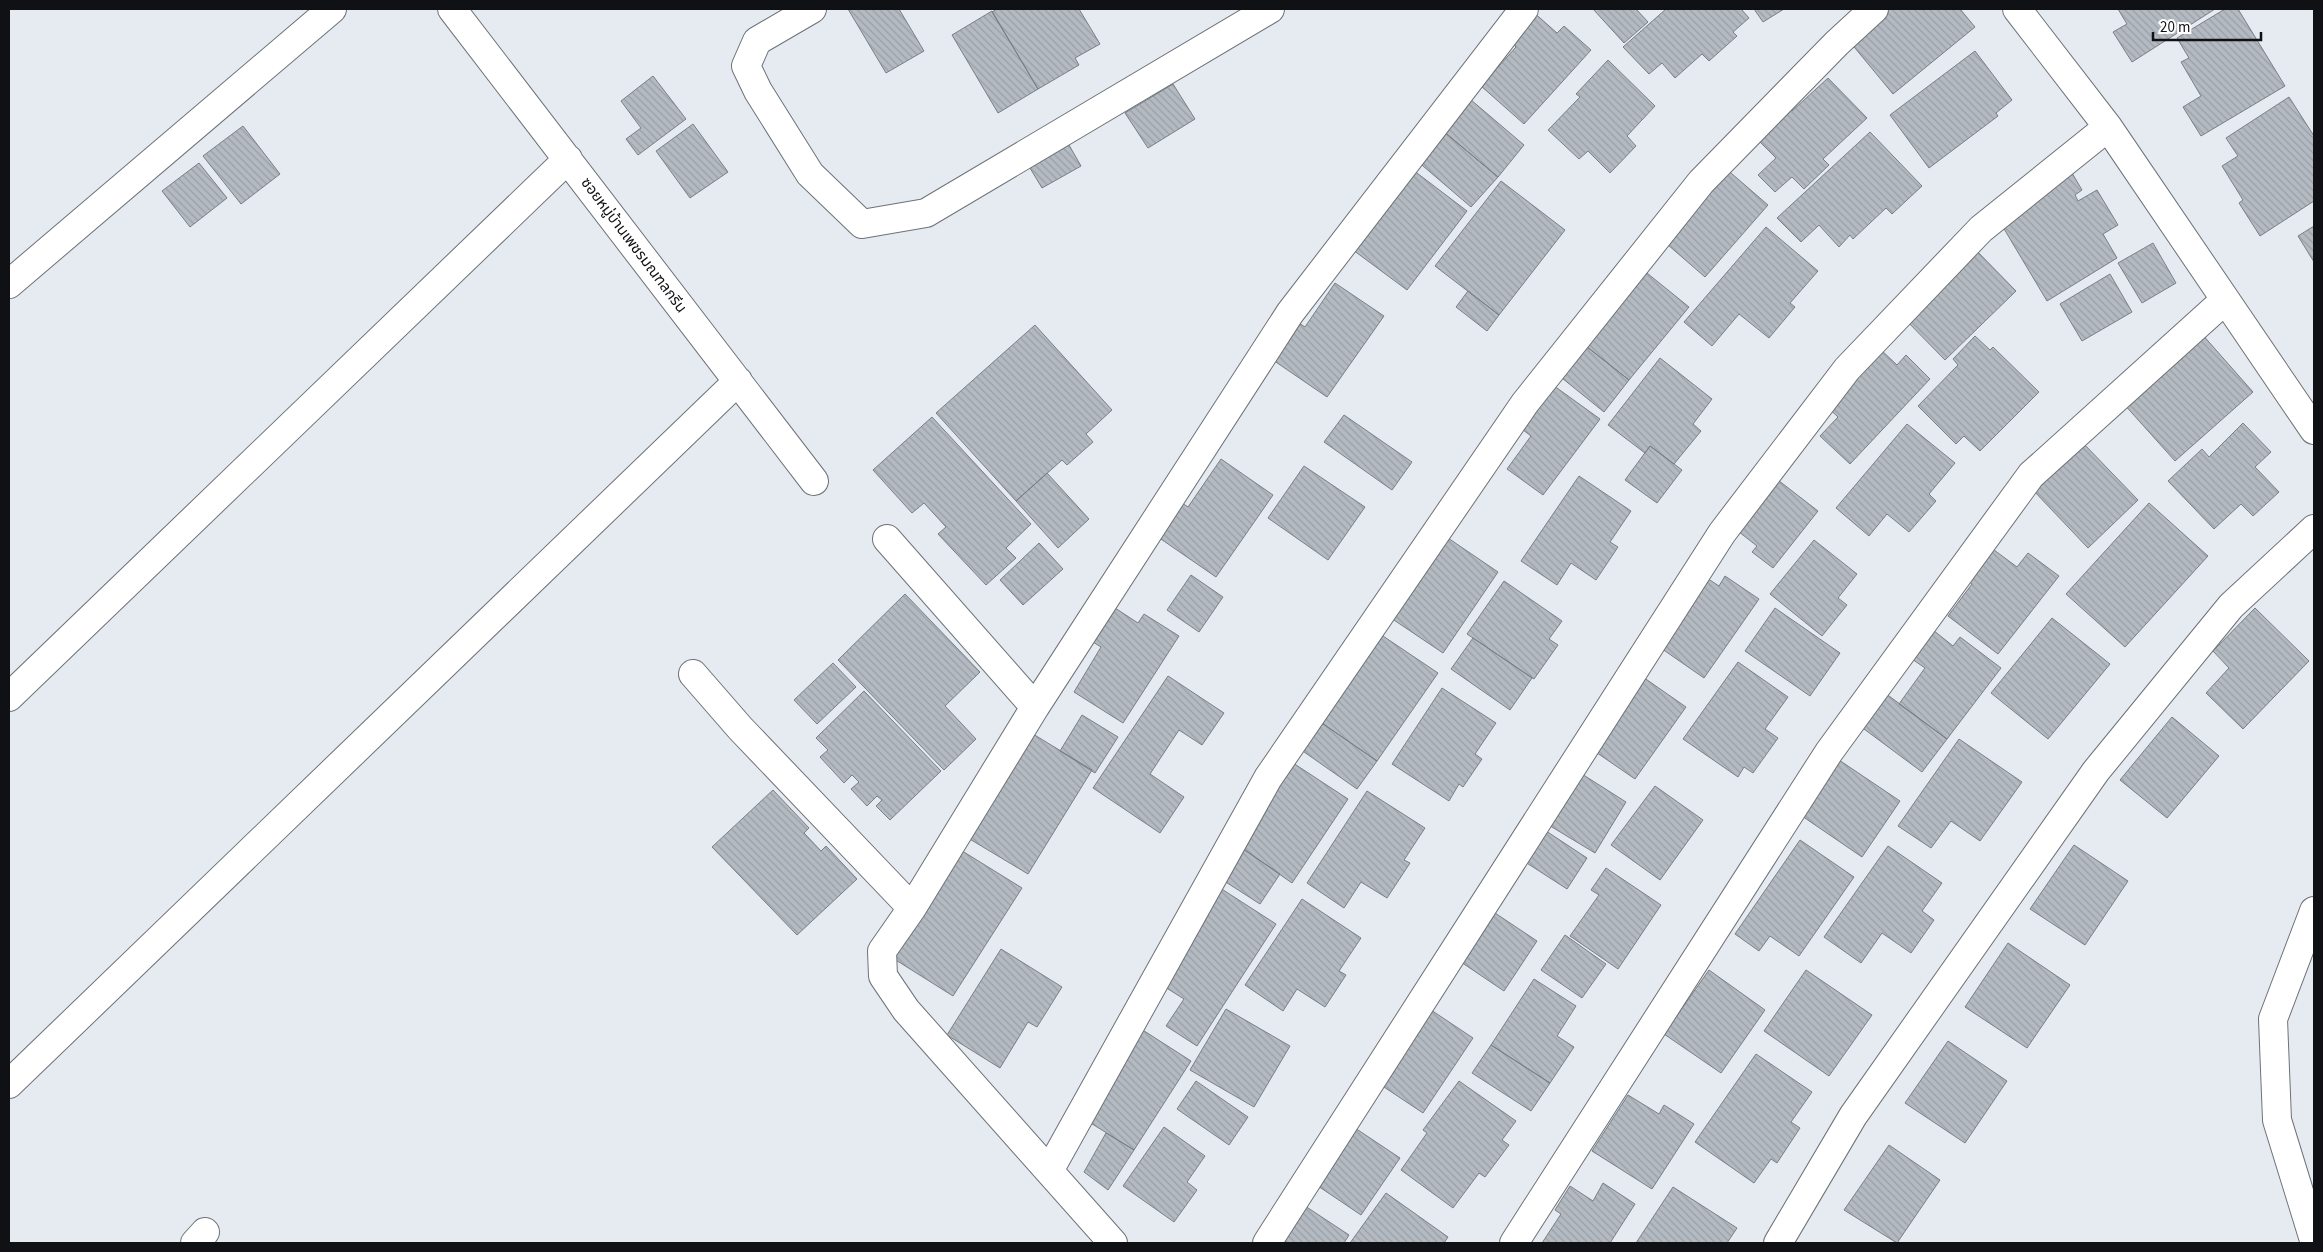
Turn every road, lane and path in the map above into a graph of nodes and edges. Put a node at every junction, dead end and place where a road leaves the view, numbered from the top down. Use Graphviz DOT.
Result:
graph roads {
  1 [pos="332,9"];
  2 [pos="452,9"];
  3 [pos="812,9"];
  4 [pos="1270,9"];
  5 [pos="1524,9"];
  6 [pos="1874,9"];
  7 [pos="2017,9"];
  8 [pos="2108,127"];
  9 [pos="568,158"];
  10 [pos="9,284"];
  11 [pos="2225,300"];
  12 [pos="738,381"];
  13 [pos="2314,430"];
  14 [pos="814,481"];
  15 [pos="2314,530"];
  16 [pos="887,539"];
  17 [pos="693,674"];
  18 [pos="9,697"];
  19 [pos="1035,707"];
  20 [pos="912,908"];
  21 [pos="2313,918"];
  22 [pos="9,1084"];
  23 [pos="1049,1171"];
  24 [pos="2314,1240"];
  25 [pos="1113,1243"];
  26 [pos="1267,1243"];
  27 [pos="1514,1243"];
  28 [pos="1778,1243"];
  1 -- 10 [label="street"];
  2 -- 9 [label="street, ซอยหมู่บ้านเพชรมณฑลกรีน"];
  3 -- 4 [label="street"];
  5 -- 19 [label="street"];
  6 -- 23 [label="street"];
  7 -- 8 [label="street"];
  8 -- 11 [label="street"];
  8 -- 26 [label="street"];
  9 -- 12 [label="street, ซอยหมู่บ้านเพชรมณฑลกรีน"];
  9 -- 18 [label="street"];
  11 -- 13 [label="street"];
  11 -- 27 [label="street"];
  12 -- 14 [label="street, ซอยหมู่บ้านเพชรมณฑลกรีน"];
  12 -- 22 [label="street"];
  15 -- 28 [label="street"];
  16 -- 19 [label="street"];
  17 -- 20 [label="street"];
  19 -- 20 [label="street"];
  20 -- 23 [label="street"];
  21 -- 24 [label="street"];
  23 -- 25 [label="street"];
}
